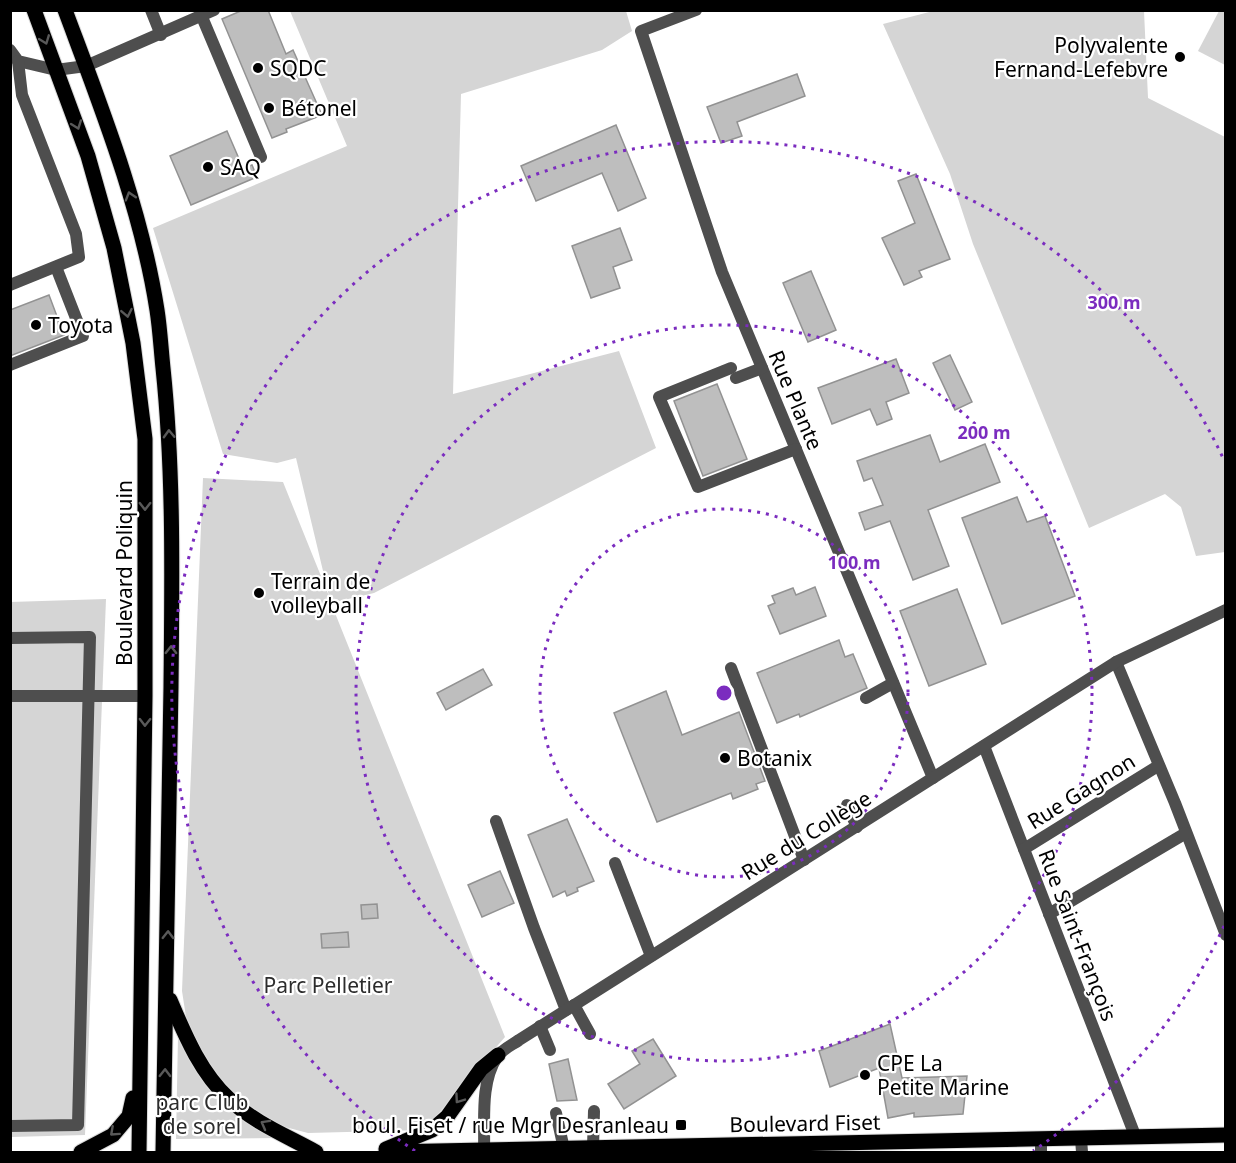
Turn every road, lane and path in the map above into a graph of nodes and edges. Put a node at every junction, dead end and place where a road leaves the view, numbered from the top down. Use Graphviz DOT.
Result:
graph roads {
  1 [pos="34,10"];
  2 [pos="65,10"];
  3 [pos="151,10"];
  4 [pos="696,10"];
  5 [pos="210,12"];
  6 [pos="161,35"];
  7 [pos="10,50"];
  8 [pos="18,61"];
  9 [pos="86,66"];
  10 [pos="56,70"];
  11 [pos="261,157"];
  12 [pos="56,267"];
  13 [pos="10,285"];
  14 [pos="10,365"];
  15 [pos="762,368"];
  16 [pos="796,449"];
  17 [pos="1226,610"];
  18 [pos="10,638"];
  19 [pos="1116,662"];
  20 [pos="730,668"];
  21 [pos="893,683"];
  22 [pos="10,696"];
  23 [pos="88,696"];
  24 [pos="145,696"];
  25 [pos="866,698"];
  26 [pos="984,746"];
  27 [pos="1158,766"];
  28 [pos="933,778"];
  29 [pos="847,805"];
  30 [pos="496,821"];
  31 [pos="857,827"];
  32 [pos="1186,833"];
  33 [pos="1024,849"];
  34 [pos="804,860"];
  35 [pos="615,863"];
  36 [pos="1049,914"];
  37 [pos="1225,933"];
  38 [pos="651,956"];
  39 [pos="167,994"];
  40 [pos="570,1007"];
  41 [pos="540,1026"];
  42 [pos="590,1034"];
  43 [pos="550,1050"];
  44 [pos="498,1055"];
  45 [pos="140,1059"];
  46 [pos="594,1111"];
  47 [pos="556,1113"];
  48 [pos="10,1126"];
  49 [pos="1226,1135"];
  50 [pos="1136,1138"];
  51 [pos="1041,1146"];
  52 [pos="1082,1146"];
  53 [pos="593,1148"];
  54 [pos="564,1149"];
  55 [pos="735,1149"];
  56 [pos="484,1150"];
  57 [pos="659,1150"];
  58 [pos="81,1152"];
  59 [pos="139,1152"];
  60 [pos="163,1152"];
  61 [pos="316,1152"];
  62 [pos="377,1152"];
  63 [pos="386,1152"];
  1 -- 10 [label="main road, Boulevard Poliquin, one-way"];
  2 -- 9 [label="main road"];
  3 -- 6 [label="street"];
  4 -- 15 [label="street, Rue Plante"];
  5 -- 6 [label="street"];
  5 -- 11 [label="street"];
  6 -- 9 [label="street"];
  7 -- 8 [label="street"];
  8 -- 10 [label="street"];
  8 -- 12 [label="street"];
  9 -- 10 [label="street"];
  39 -- 9 [label="main road, one-way"];
  10 -- 24 [label="main road, Boulevard Poliquin, one-way"];
  12 -- 13 [label="street"];
  12 -- 14 [label="street"];
  15 -- 16 [label="street, Rue Plante"];
  15 -- 16 [label="street"];
  16 -- 21 [label="street, Rue Plante"];
  17 -- 19 [label="street, Rue du Collège"];
  18 -- 23 [label="street"];
  19 -- 26 [label="street, Rue du Collège"];
  19 -- 27 [label="street"];
  20 -- 34 [label="street"];
  21 -- 25 [label="street"];
  21 -- 28 [label="street, Rue Plante"];
  22 -- 23 [label="street"];
  23 -- 24 [label="street"];
  23 -- 48 [label="street"];
  24 -- 45 [label="main road, Boulevard Poliquin, one-way"];
  26 -- 28 [label="street, Rue du Collège"];
  26 -- 33 [label="street, Rue Saint-François"];
  27 -- 32 [label="street"];
  27 -- 33 [label="street, Rue Gagnon"];
  28 -- 31 [label="street, Rue du Collège"];
  29 -- 31 [label="street"];
  30 -- 40 [label="street"];
  31 -- 34 [label="street, Rue du Collège"];
  32 -- 36 [label="street"];
  32 -- 37 [label="street"];
  33 -- 36 [label="street, Rue Saint-François"];
  34 -- 38 [label="street, Rue du Collège"];
  35 -- 38 [label="street"];
  36 -- 50 [label="street, Rue Saint-François"];
  38 -- 40 [label="street, Rue du Collège"];
  60 -- 39 [label="main road, one-way"];
  61 -- 39 [label="main road, one-way"];
  40 -- 41 [label="street, Rue du Collège"];
  40 -- 42 [label="street"];
  41 -- 43 [label="street"];
  41 -- 44 [label="street, Rue du Collège"];
  44 -- 56 [label="street"];
  44 -- 62 [label="main road, one-way"];
  45 -- 58 [label="main road, one-way"];
  45 -- 59 [label="main road, Boulevard Poliquin"];
  46 -- 53 [label="street"];
  47 -- 54 [label="street"];
  49 -- 50 [label="main road, Boulevard Fiset"];
  50 -- 52 [label="main road, Boulevard Fiset"];
  51 -- 52 [label="main road, Boulevard Fiset"];
  51 -- 55 [label="main road, Boulevard Fiset"];
  53 -- 54 [label="main road, Boulevard Fiset"];
  53 -- 57 [label="main road, Boulevard Fiset"];
  54 -- 56 [label="main road, Boulevard Fiset"];
  55 -- 57 [label="main road, Boulevard Fiset"];
  56 -- 63 [label="main road, Boulevard Fiset"];
}
